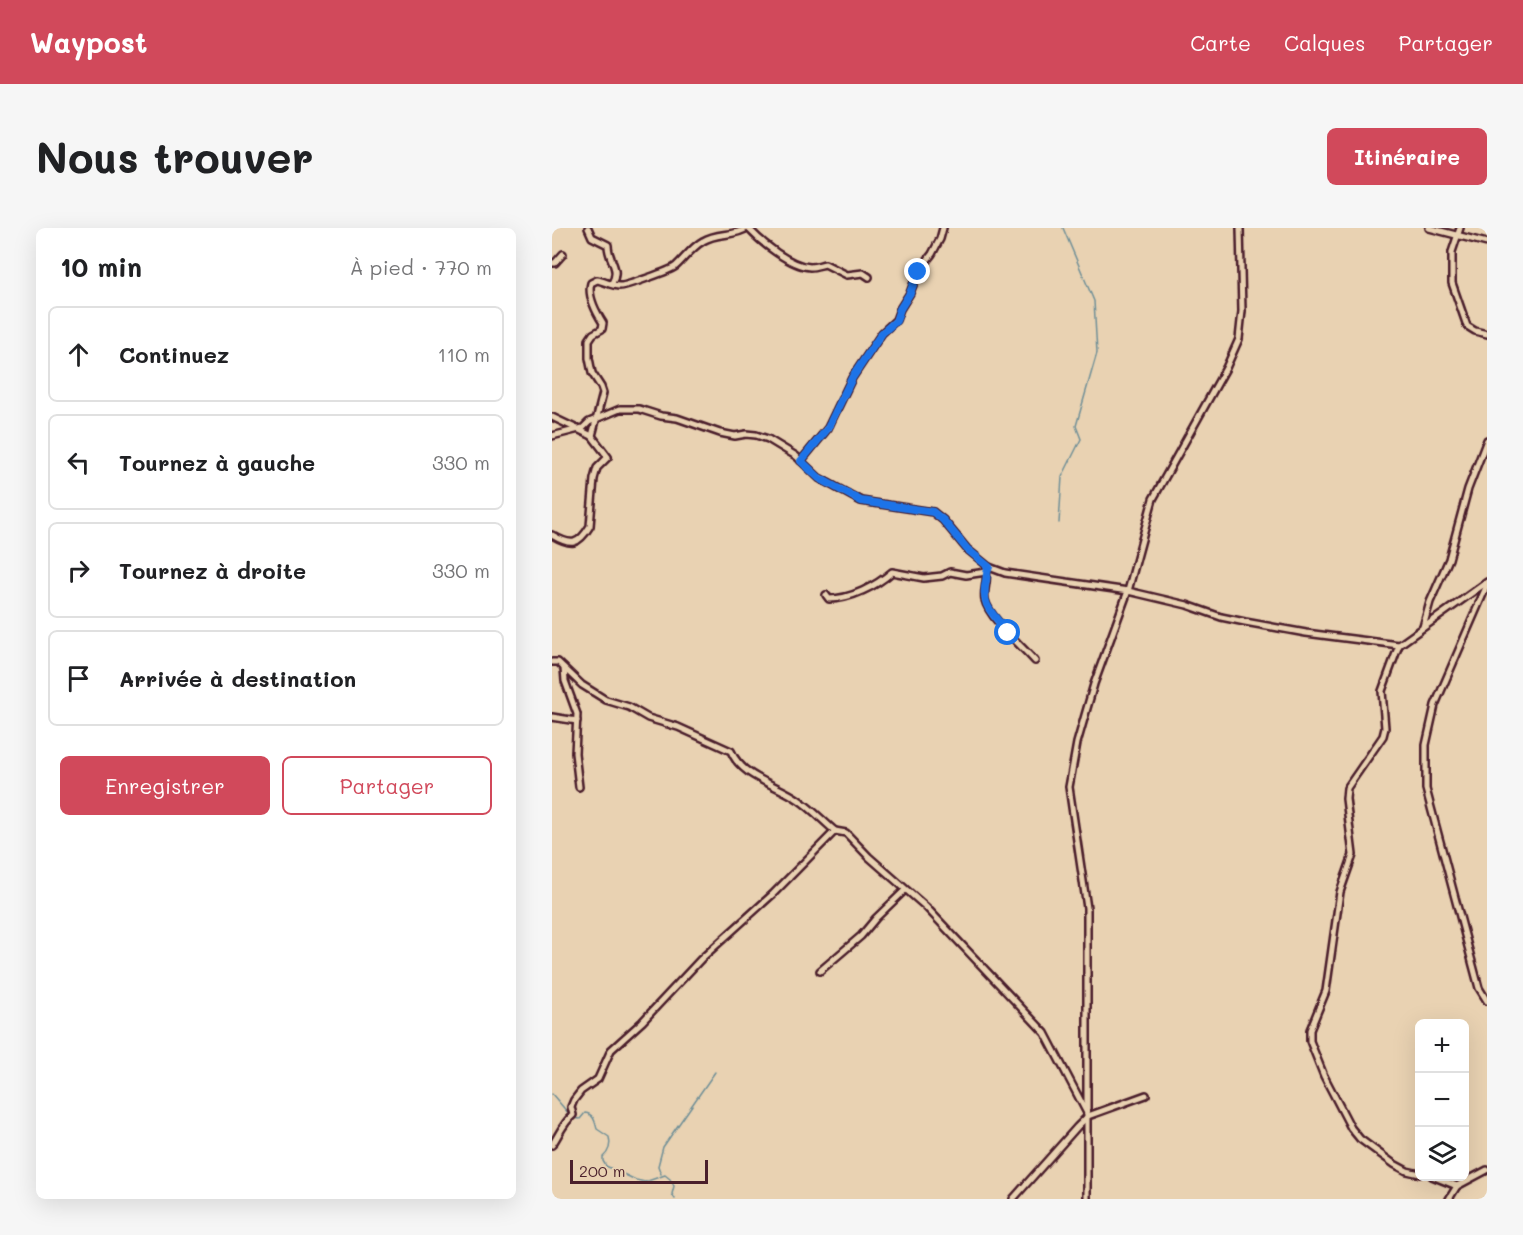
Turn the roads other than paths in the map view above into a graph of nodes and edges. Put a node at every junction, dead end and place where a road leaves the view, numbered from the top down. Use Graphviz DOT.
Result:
graph roads {
  1 [pos="588,228"];
  2 [pos="748,228"];
  3 [pos="943,228"];
  4 [pos="1240,228"];
  5 [pos="1429,228"];
  6 [pos="1460,228"];
  7 [pos="1458,235"];
  8 [pos="1487,243"];
  9 [pos="563,254"];
  10 [pos="552,263"];
  11 [pos="869,277"];
  12 [pos="612,283"];
  13 [pos="1487,334"];
  14 [pos="552,417"];
  15 [pos="597,420"];
  16 [pos="580,429"];
  17 [pos="552,436"];
  18 [pos="592,436"];
  19 [pos="1487,440"];
  20 [pos="801,461"];
  21 [pos="552,535"];
  22 [pos="987,570"];
  23 [pos="1487,584"];
  24 [pos="1128,591"];
  25 [pos="826,595"];
  26 [pos="1423,627"];
  27 [pos="1399,645"];
  28 [pos="1035,661"];
  29 [pos="552,662"];
  30 [pos="564,668"];
  31 [pos="552,717"];
  32 [pos="577,721"];
  33 [pos="579,788"];
  34 [pos="835,831"];
  35 [pos="905,890"];
  36 [pos="820,971"];
  37 [pos="1487,1001"];
  38 [pos="1146,1095"];
  39 [pos="1088,1116"];
  40 [pos="552,1145"];
  41 [pos="1487,1170"];
  42 [pos="1415,1173"];
  43 [pos="1444,1181"];
  44 [pos="1457,1186"];
  45 [pos="1013,1199"];
  46 [pos="1087,1199"];
  47 [pos="1449,1199"];
  1 -- 12 [label="street"];
  2 -- 11 [label="street"];
  2 -- 12 [label="street"];
  3 -- 20 [label="street"];
  4 -- 24 [label="street"];
  5 -- 7 [label="street"];
  6 -- 7 [label="street"];
  7 -- 8 [label="street"];
  7 -- 13 [label="street"];
  9 -- 10 [label="street"];
  12 -- 15 [label="street"];
  14 -- 16 [label="street"];
  15 -- 16 [label="street"];
  15 -- 18 [label="street"];
  15 -- 20 [label="street"];
  16 -- 17 [label="street"];
  16 -- 18 [label="street"];
  18 -- 21 [label="street"];
  19 -- 26 [label="street"];
  20 -- 22 [label="street"];
  22 -- 24 [label="street"];
  22 -- 25 [label="street"];
  22 -- 28 [label="street"];
  23 -- 26 [label="street"];
  23 -- 37 [label="street"];
  24 -- 27 [label="street"];
  24 -- 39 [label="street"];
  26 -- 27 [label="street"];
  27 -- 42 [label="street"];
  29 -- 30 [label="street"];
  30 -- 32 [label="street"];
  30 -- 34 [label="street"];
  31 -- 32 [label="street"];
  32 -- 33 [label="street"];
  34 -- 35 [label="street"];
  34 -- 40 [label="street"];
  35 -- 36 [label="street"];
  35 -- 39 [label="street"];
  38 -- 39 [label="street"];
  39 -- 45 [label="street"];
  39 -- 46 [label="street"];
  41 -- 44 [label="street"];
  43 -- 44 [label="street"];
  44 -- 47 [label="street"];
}
